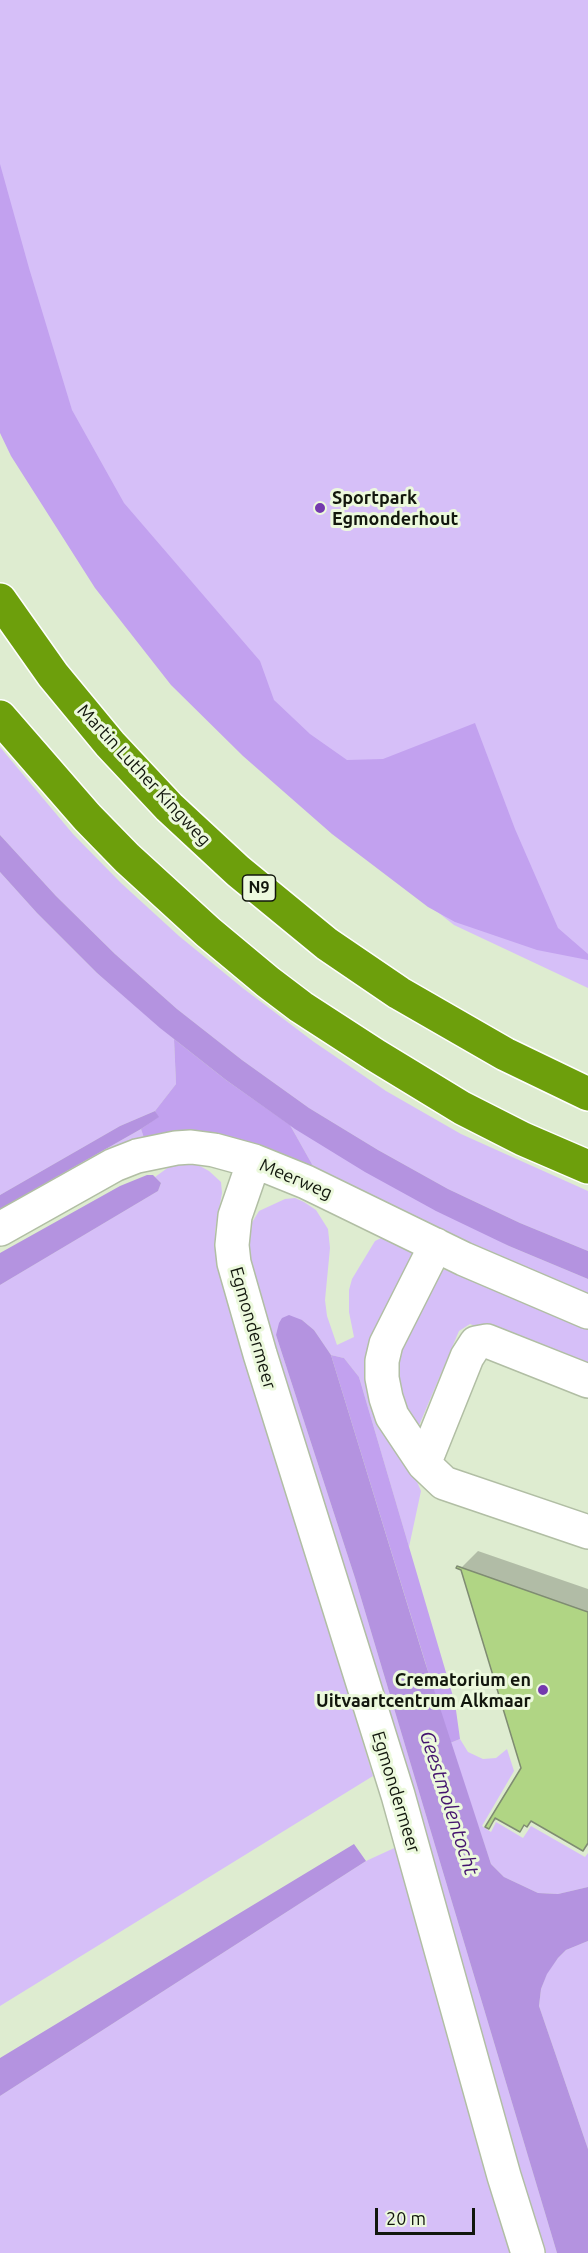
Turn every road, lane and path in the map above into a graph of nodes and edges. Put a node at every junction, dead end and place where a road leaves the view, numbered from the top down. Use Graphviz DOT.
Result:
graph roads {
  1 [pos="0,600"];
  2 [pos="0,717"];
  3 [pos="588,1094"];
  4 [pos="255,1161"];
  5 [pos="588,1167"];
  6 [pos="0,1229"];
  7 [pos="436,1245"];
  8 [pos="588,1312"];
  9 [pos="588,1381"];
  10 [pos="424,1464"];
  11 [pos="588,1532"];
  12 [pos="528,2253"];
  1 -- 3 [label="highway, Martin Luther Kingweg / N9"];
  2 -- 5 [label="highway"];
  4 -- 6 [label="street, Meerweg"];
  4 -- 7 [label="street, Meerweg"];
  4 -- 12 [label="street, Egmondermeer"];
  7 -- 8 [label="street, Meerweg"];
  7 -- 10 [label="street"];
  9 -- 10 [label="street"];
  10 -- 11 [label="street"];
}
